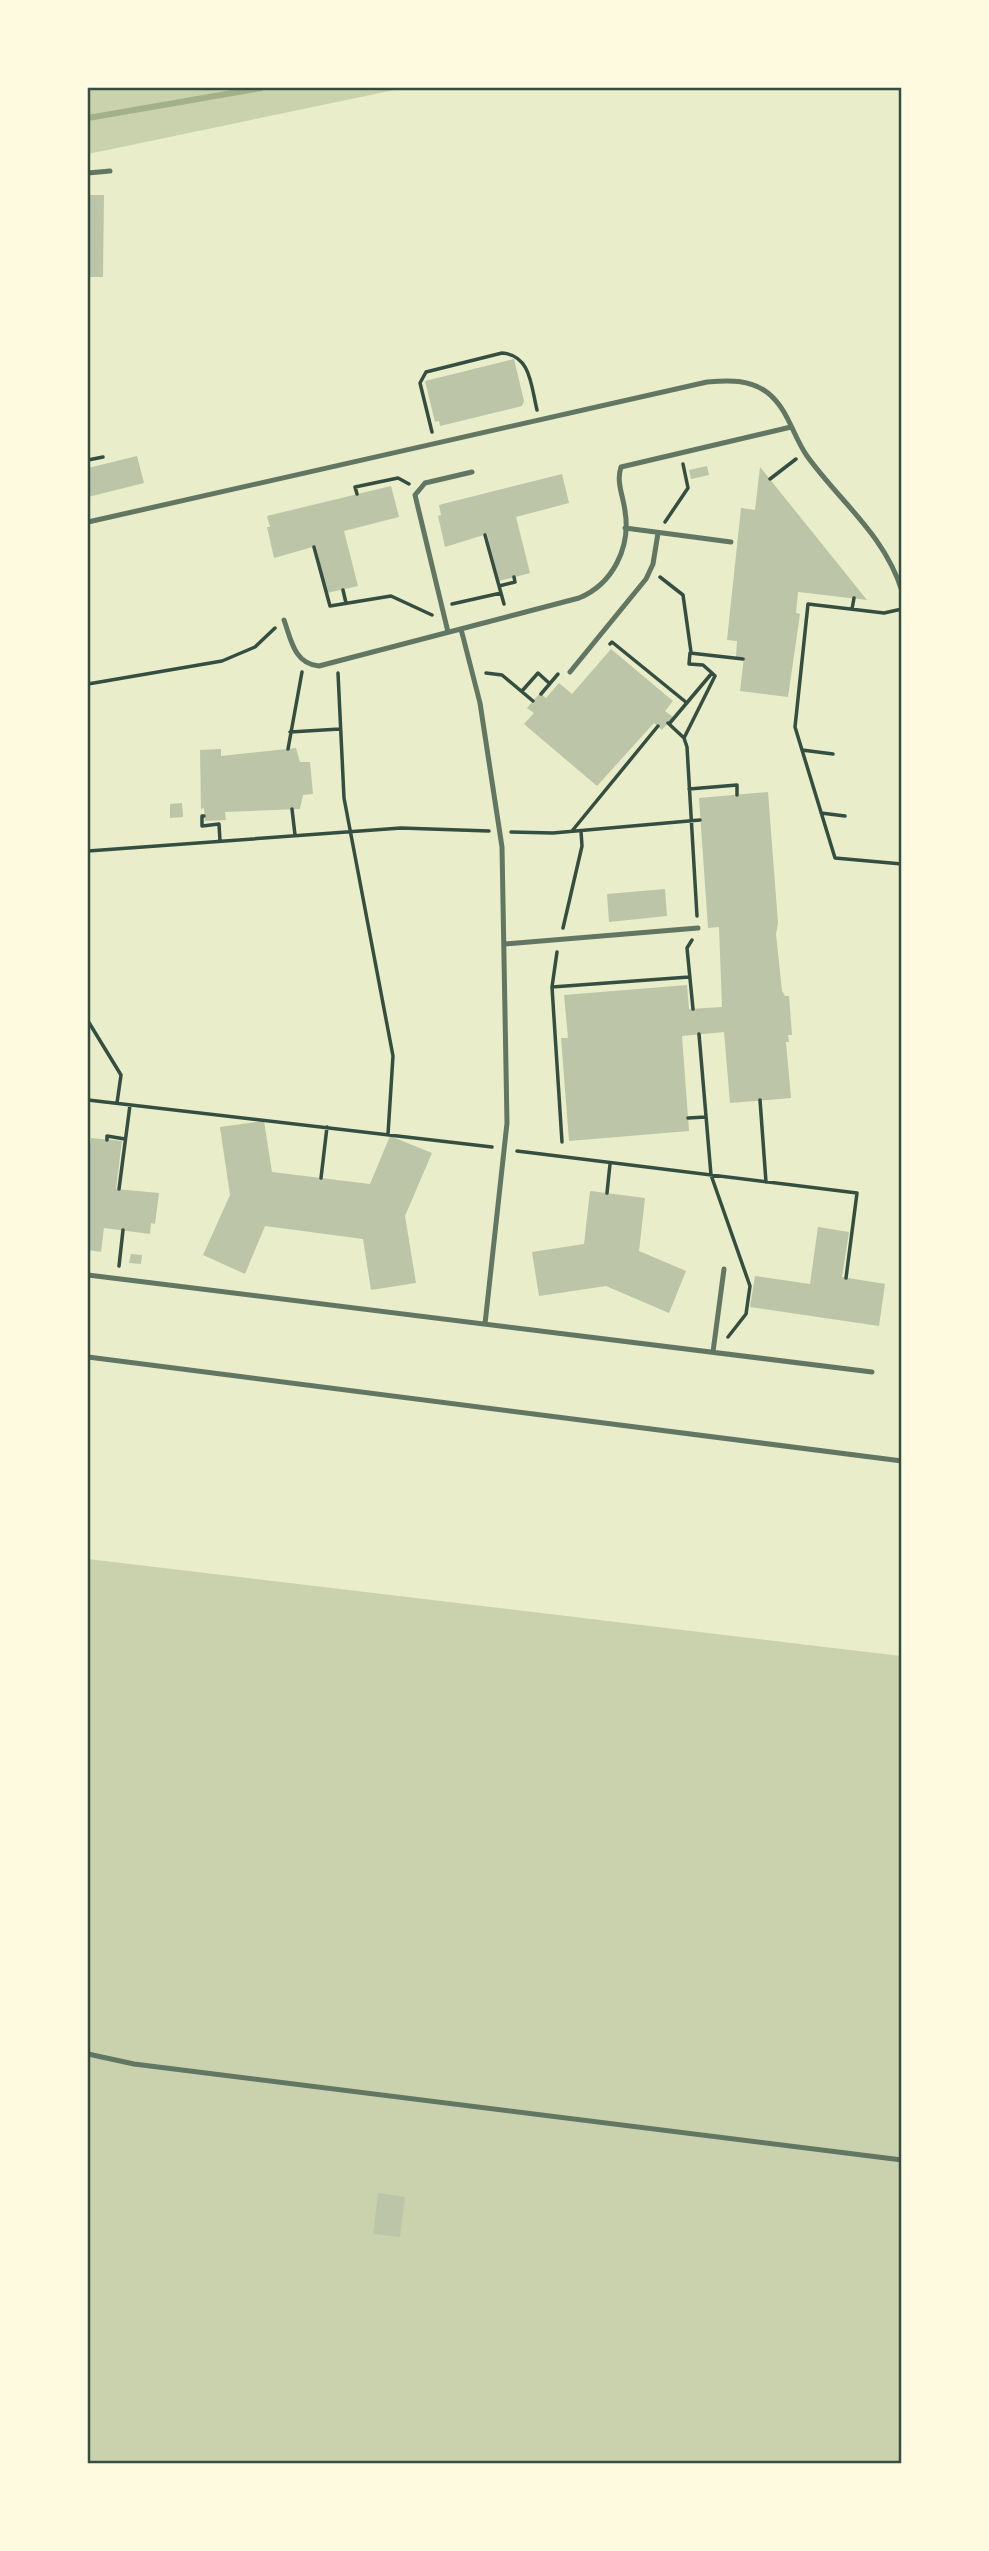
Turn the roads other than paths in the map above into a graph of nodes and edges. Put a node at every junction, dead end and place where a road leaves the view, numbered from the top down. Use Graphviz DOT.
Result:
graph roads {
  1 [pos="110,172"];
  2 [pos="88,173"];
  3 [pos="791,427"];
  4 [pos="472,472"];
  5 [pos="88,522"];
  6 [pos="625,528"];
  7 [pos="658,533"];
  8 [pos="731,542"];
  9 [pos="901,591"];
  10 [pos="284,620"];
  11 [pos="461,629"];
  12 [pos="448,632"];
  13 [pos="570,672"];
  14 [pos="698,928"];
  15 [pos="505,944"];
  16 [pos="724,1269"];
  17 [pos="88,1275"];
  18 [pos="485,1324"];
  19 [pos="713,1352"];
  20 [pos="88,1357"];
  21 [pos="872,1372"];
  22 [pos="901,1461"];
  23 [pos="88,2054"];
  24 [pos="901,2160"];
  1 -- 2 [label="lane"];
  3 -- 5 [label="lane"];
  3 -- 6 [label="lane"];
  3 -- 9 [label="lane"];
  4 -- 12 [label="lane"];
  6 -- 7 [label="lane"];
  6 -- 11 [label="lane"];
  7 -- 8 [label="lane"];
  7 -- 13 [label="lane"];
  10 -- 12 [label="lane"];
  11 -- 12 [label="lane"];
  11 -- 15 [label="lane"];
  14 -- 15 [label="lane"];
  15 -- 18 [label="lane"];
  16 -- 19 [label="lane"];
  17 -- 18 [label="lane"];
  18 -- 19 [label="lane"];
  19 -- 21 [label="lane"];
  20 -- 22 [label="lane"];
  23 -- 24 [label="lane"];
}
